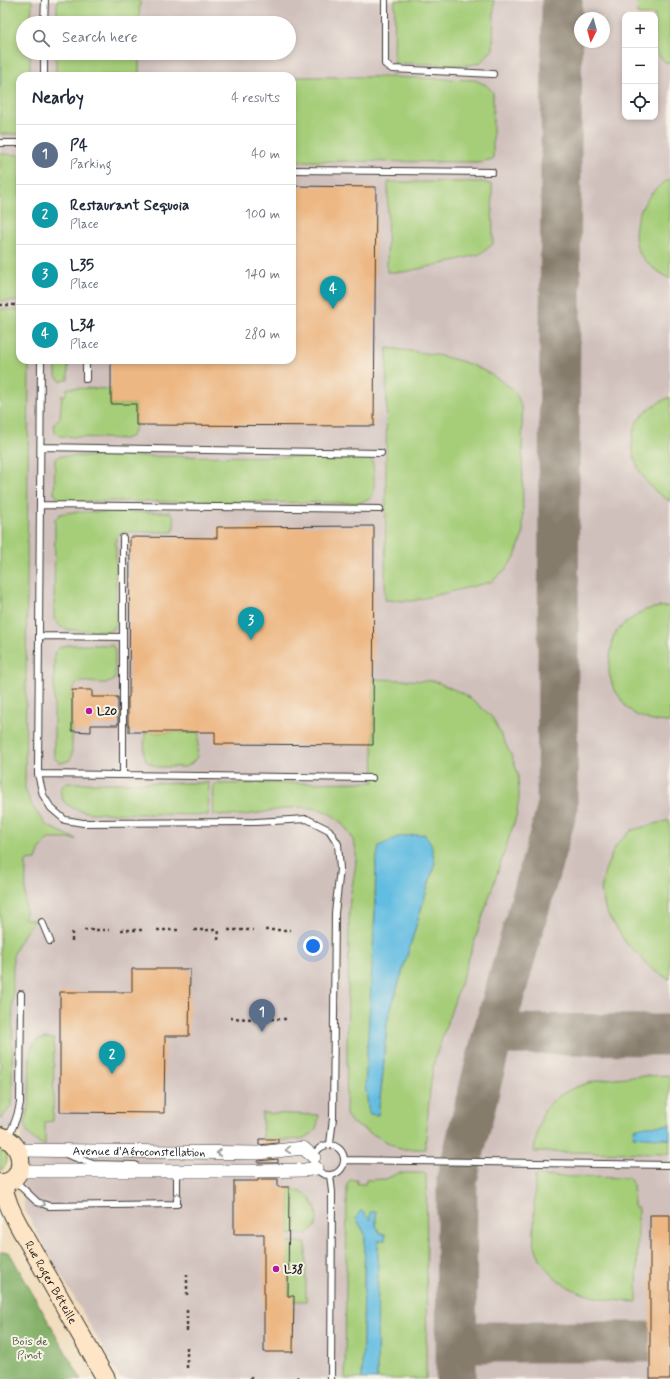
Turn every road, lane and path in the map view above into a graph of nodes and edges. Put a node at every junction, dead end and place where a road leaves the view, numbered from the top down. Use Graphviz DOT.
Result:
graph roads {
  1 [pos="45,0"];
  2 [pos="384,0"];
  3 [pos="44,16"];
  4 [pos="44,60"];
  5 [pos="44,72"];
  6 [pos="493,74"];
  7 [pos="0,143"];
  8 [pos="16,143"];
  9 [pos="296,170"];
  10 [pos="492,172"];
  11 [pos="0,305"];
  12 [pos="16,305"];
  13 [pos="41,364"];
  14 [pos="86,364"];
  15 [pos="86,379"];
  16 [pos="41,447"];
  17 [pos="381,453"];
  18 [pos="41,505"];
  19 [pos="380,509"];
  20 [pos="123,538"];
  21 [pos="40,636"];
  22 [pos="123,637"];
  23 [pos="38,774"];
  24 [pos="124,775"];
  25 [pos="372,778"];
  26 [pos="42,922"];
  27 [pos="72,930"];
  28 [pos="84,930"];
  29 [pos="109,930"];
  30 [pos="121,930"];
  31 [pos="144,930"];
  32 [pos="157,930"];
  33 [pos="181,930"];
  34 [pos="194,930"];
  35 [pos="228,930"];
  36 [pos="254,930"];
  37 [pos="266,930"];
  38 [pos="290,930"];
  39 [pos="218,940"];
  40 [pos="50,941"];
  41 [pos="72,941"];
  42 [pos="21,994"];
  43 [pos="230,1018"];
  44 [pos="251,1019"];
  45 [pos="265,1019"];
  46 [pos="289,1020"];
  47 [pos="9,1141"];
  48 [pos="330,1144"];
  49 [pos="58,1151"];
  50 [pos="344,1160"];
  51 [pos="315,1163"];
  52 [pos="670,1165"];
  53 [pos="178,1170"];
  54 [pos="330,1175"];
  55 [pos="9,1179"];
  56 [pos="187,1272"];
  57 [pos="187,1296"];
  58 [pos="187,1309"];
  59 [pos="187,1331"];
  60 [pos="187,1346"];
  61 [pos="187,1368"];
  62 [pos="106,1379"];
  63 [pos="331,1379"];
  1 -- 3 [label="lane"];
  2 -- 6 [label="lane"];
  4 -- 5 [label="lane"];
  7 -- 8 [label="lane"];
  9 -- 10 [label="lane"];
  11 -- 12 [label="path"];
  13 -- 16 [label="lane"];
  14 -- 15 [label="lane"];
  16 -- 17 [label="lane"];
  16 -- 18 [label="lane"];
  18 -- 19 [label="lane"];
  18 -- 21 [label="lane"];
  20 -- 22 [label="lane"];
  21 -- 22 [label="lane"];
  21 -- 23 [label="lane"];
  22 -- 24 [label="lane"];
  23 -- 24 [label="lane"];
  23 -- 48 [label="lane"];
  24 -- 25 [label="lane"];
  26 -- 40 [label="lane"];
  27 -- 41 [label="path"];
  28 -- 29 [label="path"];
  30 -- 31 [label="path"];
  32 -- 33 [label="path"];
  34 -- 39 [label="path"];
  35 -- 36 [label="path"];
  37 -- 38 [label="path"];
  42 -- 47 [label="lane"];
  43 -- 44 [label="path"];
  45 -- 46 [label="path"];
  47 -- 49 [label="street, Avenue d'Aéroconstellation"];
  47 -- 55 [label="street, Rue Roger Béteille"];
  48 -- 50 [label="lane"];
  48 -- 51 [label="lane"];
  51 -- 49 [label="street, Avenue d'Aéroconstellation, one-way"];
  49 -- 53 [label="lane"];
  50 -- 52 [label="lane"];
  50 -- 54 [label="lane"];
  51 -- 53 [label="street, Avenue d'Aéroconstellation"];
  51 -- 54 [label="lane"];
  53 -- 55 [label="street, Avenue d'Aéroconstellation"];
  55 -- 53 [label="lane, one-way"];
  54 -- 63 [label="lane"];
  55 -- 62 [label="street, Rue Roger Béteille"];
  56 -- 57 [label="path"];
  58 -- 59 [label="path"];
  60 -- 61 [label="path"];
}
